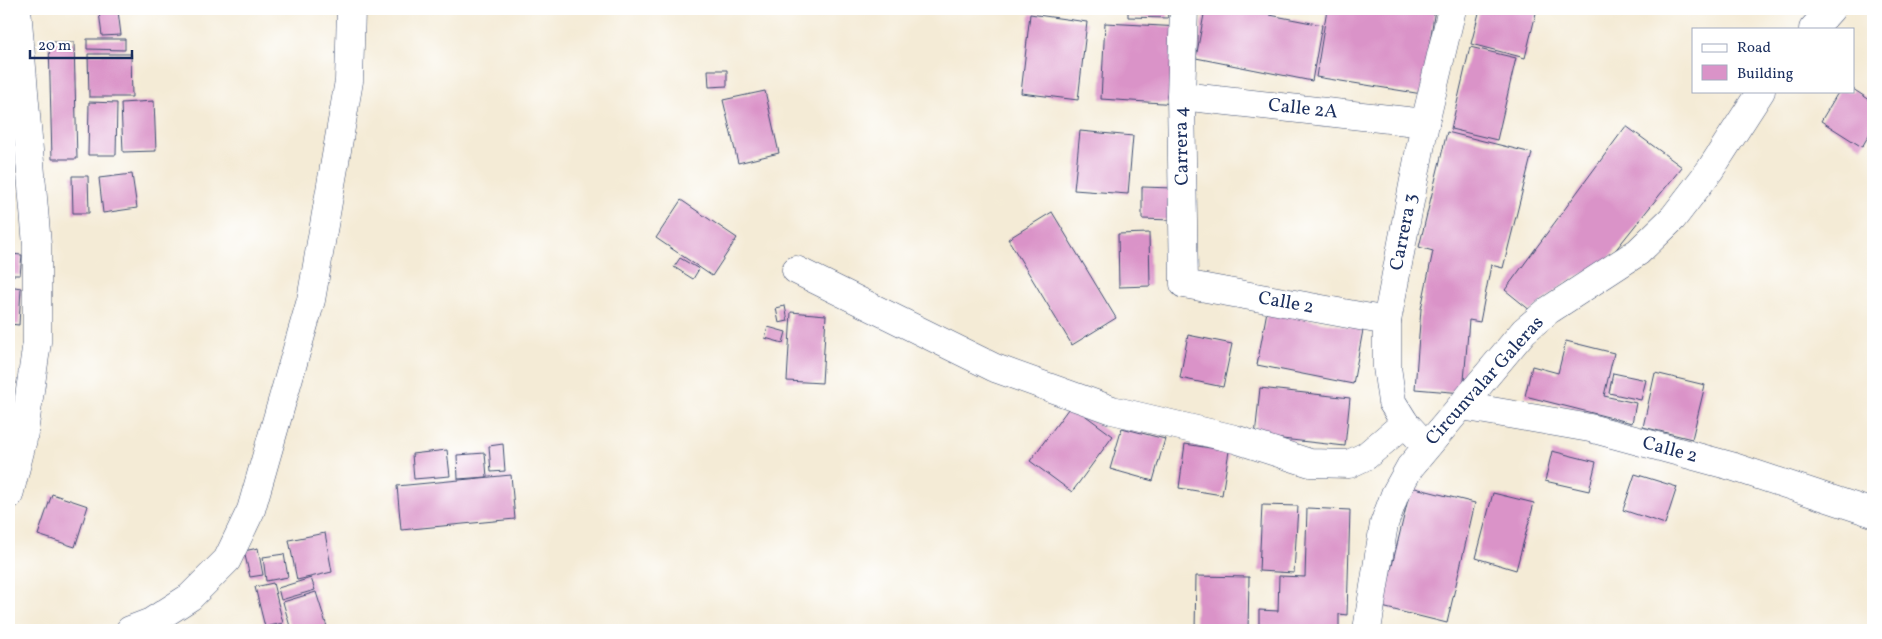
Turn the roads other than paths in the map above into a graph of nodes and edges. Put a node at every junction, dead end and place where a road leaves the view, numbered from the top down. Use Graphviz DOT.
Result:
graph roads {
  1 [pos="17,9"];
  2 [pos="351,9"];
  3 [pos="1184,9"];
  4 [pos="1452,9"];
  5 [pos="1831,9"];
  6 [pos="1814,28"];
  7 [pos="1760,92"];
  8 [pos="1181,96"];
  9 [pos="1425,123"];
  10 [pos="796,270"];
  11 [pos="1184,284"];
  12 [pos="1387,321"];
  13 [pos="1462,406"];
  14 [pos="1405,423"];
  15 [pos="1426,446"];
  16 [pos="9,495"];
  17 [pos="1873,513"];
  18 [pos="130,630"];
  19 [pos="1367,630"];
  1 -- 16 [label="street"];
  2 -- 18 [label="street"];
  3 -- 8 [label="street, Carrera 4"];
  4 -- 9 [label="street, Carrera 3"];
  5 -- 6 [label="street"];
  7 -- 13 [label="street, Circunvalar Galeras"];
  8 -- 9 [label="street, Calle 2A"];
  8 -- 11 [label="street, Carrera 4"];
  9 -- 12 [label="street, Carrera 3"];
  10 -- 14 [label="street"];
  11 -- 12 [label="street, Calle 2"];
  12 -- 14 [label="street, Carrera 3"];
  13 -- 15 [label="street, Circunvalar Galeras"];
  13 -- 17 [label="street, Calle 2"];
  14 -- 15 [label="street, Carrera 3"];
  15 -- 19 [label="street, Circunvalar Galeras"];
}
